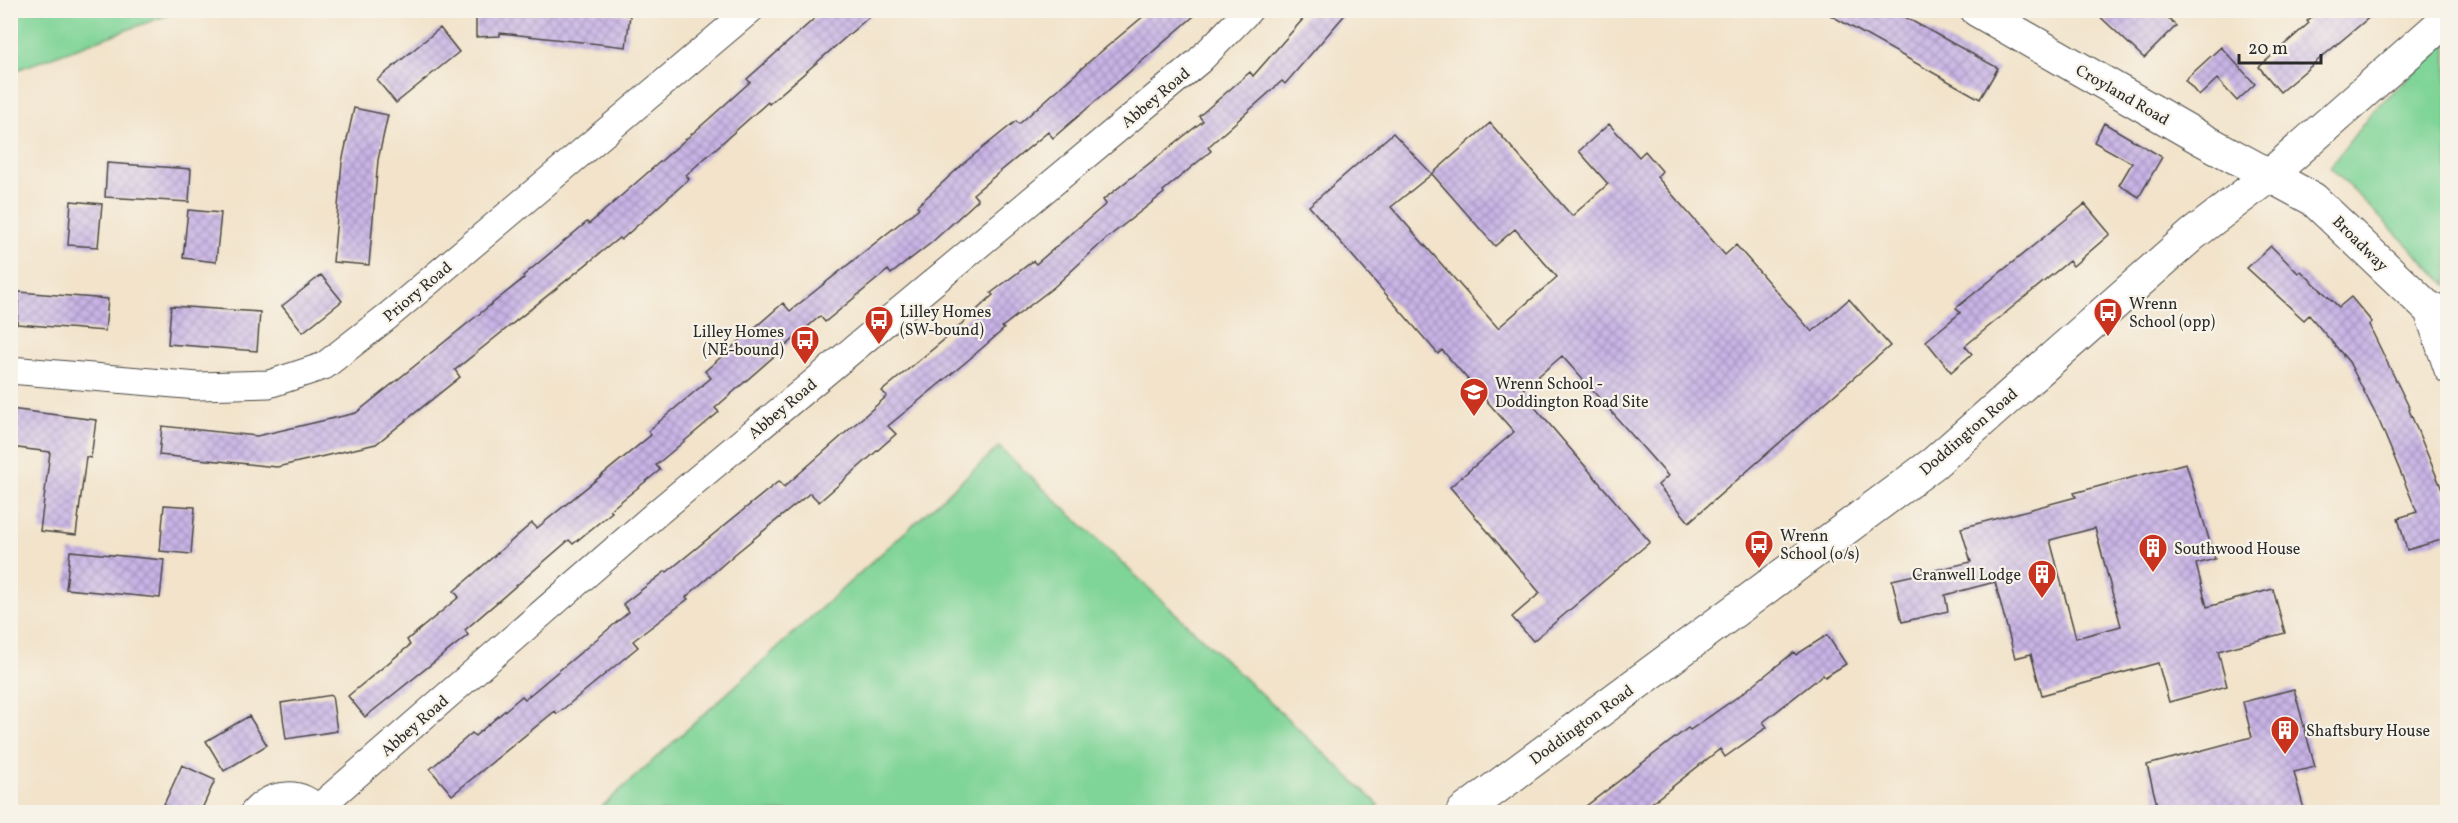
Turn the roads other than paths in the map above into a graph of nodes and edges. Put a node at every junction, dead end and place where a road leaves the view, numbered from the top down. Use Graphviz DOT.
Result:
graph roads {
  1 [pos="750,10"];
  2 [pos="1249,10"];
  3 [pos="1977,10"];
  4 [pos="2448,18"];
  5 [pos="2270,175"];
  6 [pos="2437,312"];
  7 [pos="10,370"];
  8 [pos="2448,370"];
  9 [pos="319,811"];
  10 [pos="254,813"];
  11 [pos="1463,813"];
  1 -- 7 [label="street, Priory Road"];
  2 -- 9 [label="street, Abbey Road"];
  3 -- 5 [label="street, Croyland Road"];
  4 -- 5 [label="street, Doddington Road"];
  5 -- 6 [label="street, Broadway"];
  5 -- 11 [label="street, Doddington Road"];
  6 -- 8 [label="street"];
  9 -- 10 [label="street, Abbey Road"];
}
